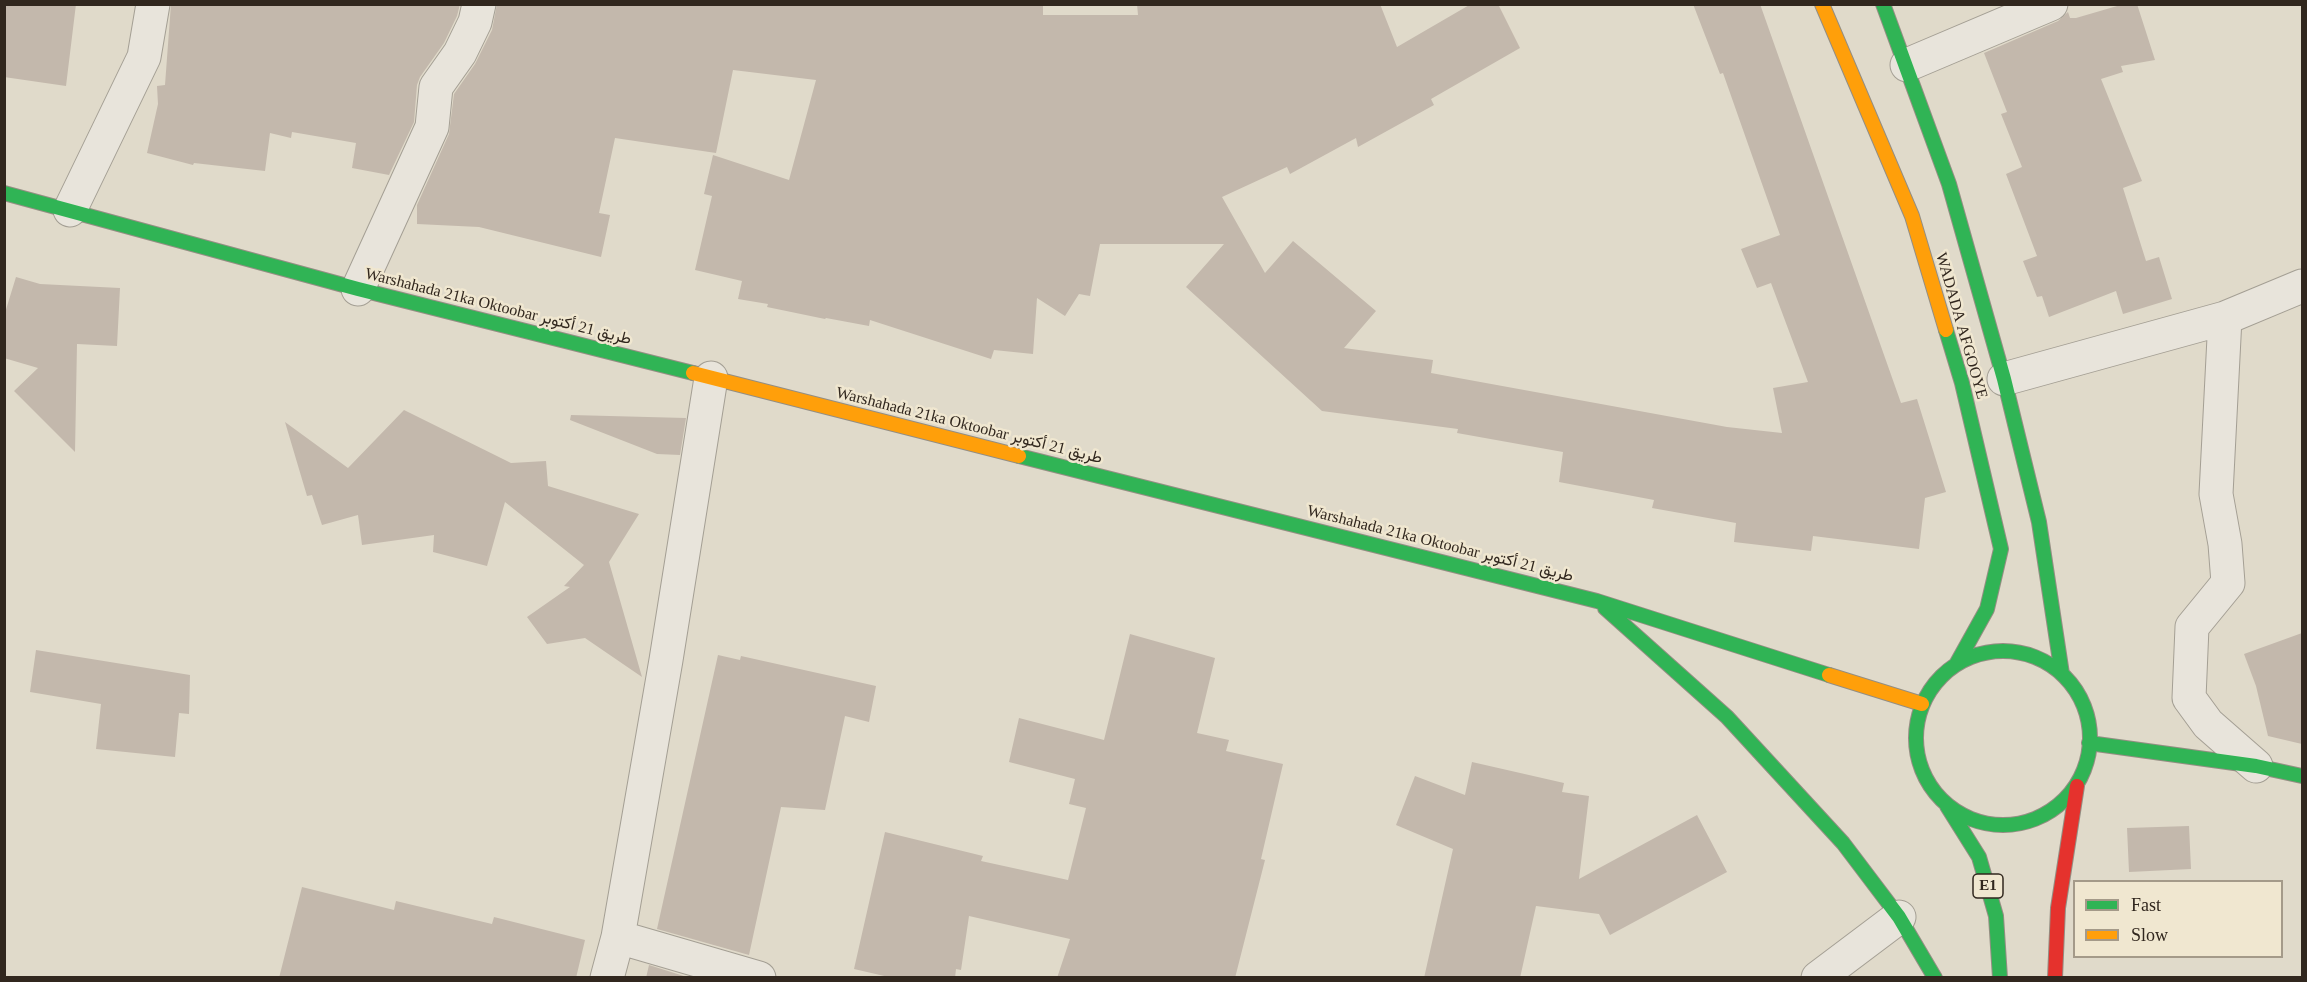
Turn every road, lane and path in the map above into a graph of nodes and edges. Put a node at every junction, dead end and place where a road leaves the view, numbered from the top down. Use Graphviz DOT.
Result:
graph roads {
  1 [pos="153,4"];
  2 [pos="479,4"];
  3 [pos="1822,4"];
  4 [pos="1883,4"];
  5 [pos="2051,4"];
  6 [pos="1907,65"];
  7 [pos="4,193"];
  8 [pos="70,210"];
  9 [pos="2302,286"];
  10 [pos="358,289"];
  11 [pos="2224,318"];
  12 [pos="711,378"];
  13 [pos="2004,379"];
  14 [pos="1597,601"];
  15 [pos="1957,663"];
  16 [pos="2062,674"];
  17 [pos="1922,704"];
  18 [pos="2089,743"];
  19 [pos="2256,766"];
  20 [pos="2302,776"];
  21 [pos="2077,786"];
  22 [pos="1946,805"];
  23 [pos="1899,917"];
  24 [pos="618,937"];
  25 [pos="607,978"];
  26 [pos="759,978"];
  27 [pos="1818,978"];
  28 [pos="1935,978"];
  29 [pos="2000,978"];
  30 [pos="2055,978"];
  1 -- 8 [label="street"];
  2 -- 10 [label="street"];
  3 -- 15 [label="main road, WADADA AFGOOYE"];
  4 -- 6 [label="main road, WADADA AFGOOYE"];
  5 -- 6 [label="street"];
  6 -- 13 [label="main road, WADADA AFGOOYE"];
  7 -- 8 [label="main road, Warshahada 21ka Oktoobar طريق 21 أكتوبر"];
  8 -- 10 [label="main road, Warshahada 21ka Oktoobar طريق 21 أكتوبر"];
  9 -- 11 [label="street"];
  10 -- 12 [label="main road, Warshahada 21ka Oktoobar طريق 21 أكتوبر"];
  11 -- 13 [label="street"];
  11 -- 19 [label="street"];
  12 -- 14 [label="main road, Warshahada 21ka Oktoobar طريق 21 أكتوبر"];
  12 -- 24 [label="street"];
  13 -- 16 [label="main road, WADADA AFGOOYE"];
  14 -- 17 [label="main road, Warshahada 21ka Oktoobar طريق 21 أكتوبر"];
  14 -- 23 [label="main road"];
  15 -- 16 [label="main road"];
  15 -- 17 [label="main road"];
  16 -- 18 [label="main road"];
  17 -- 22 [label="main road"];
  18 -- 19 [label="main road"];
  18 -- 21 [label="main road"];
  19 -- 20 [label="main road"];
  21 -- 22 [label="main road"];
  21 -- 30 [label="main road"];
  22 -- 29 [label="main road, E1"];
  23 -- 27 [label="street"];
  23 -- 28 [label="main road"];
  24 -- 25 [label="street"];
  24 -- 26 [label="street"];
}
